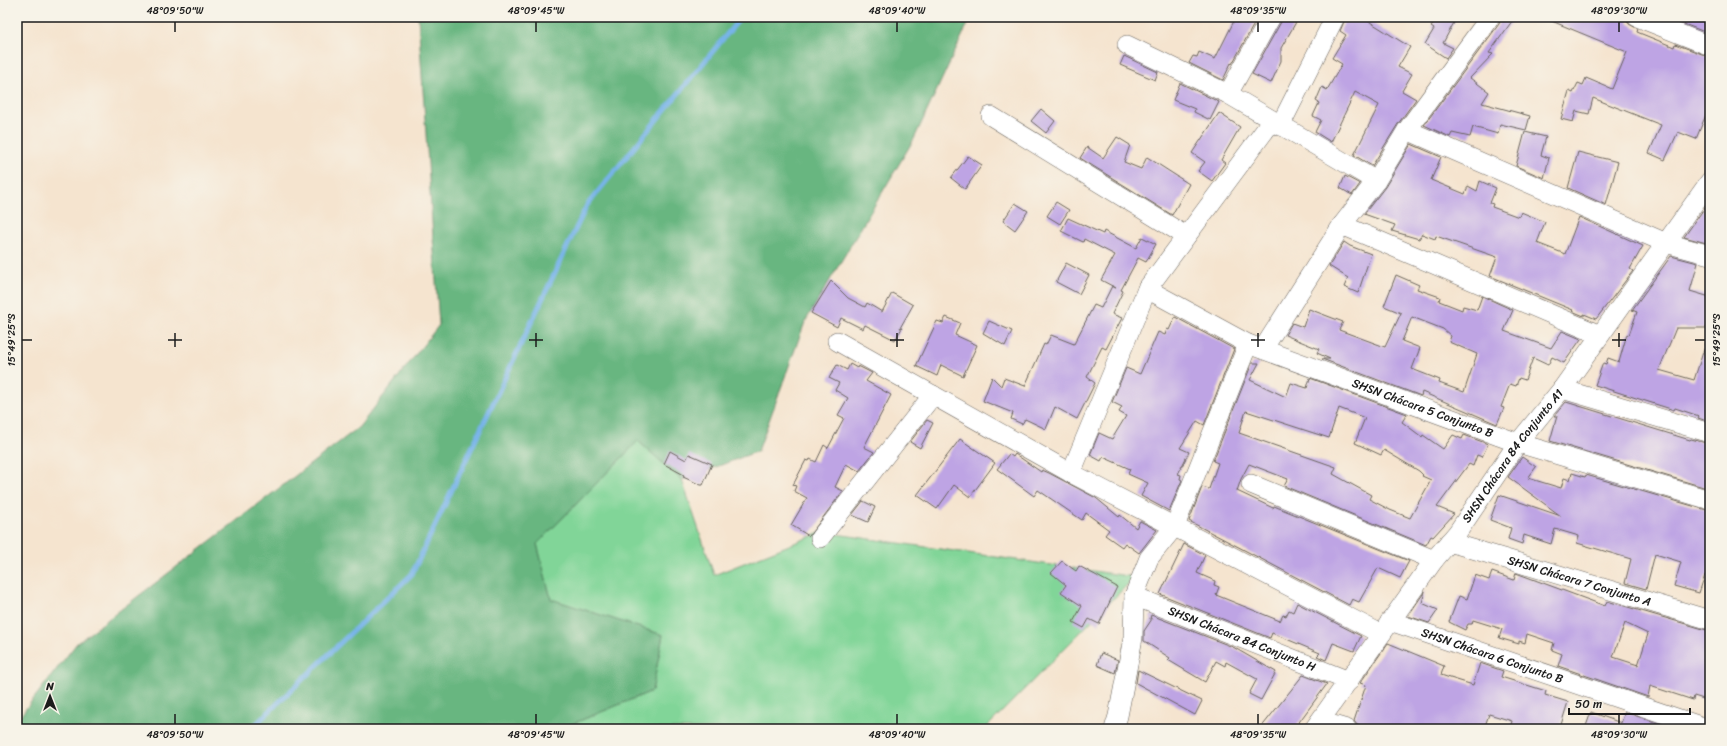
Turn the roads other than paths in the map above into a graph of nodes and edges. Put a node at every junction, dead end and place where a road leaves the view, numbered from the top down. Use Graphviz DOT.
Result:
graph roads {
  1 [pos="1272,17"];
  2 [pos="1335,17"];
  3 [pos="1490,17"];
  4 [pos="1638,17"];
  5 [pos="1127,45"];
  6 [pos="1710,46"];
  7 [pos="1228,94"];
  8 [pos="991,116"];
  9 [pos="1276,123"];
  10 [pos="1407,130"];
  11 [pos="1376,181"];
  12 [pos="1710,181"];
  13 [pos="1342,225"];
  14 [pos="1186,236"];
  15 [pos="1666,243"];
  16 [pos="1710,255"];
  17 [pos="1147,289"];
  18 [pos="1600,335"];
  19 [pos="837,341"];
  20 [pos="1256,346"];
  21 [pos="1562,389"];
  22 [pos="933,395"];
  23 [pos="1710,433"];
  24 [pos="1518,443"];
  25 [pos="1072,472"];
  26 [pos="1250,484"];
  27 [pos="1710,500"];
  28 [pos="1175,526"];
  29 [pos="820,538"];
  30 [pos="1449,542"];
  31 [pos="1434,560"];
  32 [pos="1134,596"];
  33 [pos="1710,620"];
  34 [pos="1385,627"];
  35 [pos="1349,681"];
  36 [pos="1317,725"];
  37 [pos="1114,729"];
  38 [pos="1348,729"];
  39 [pos="1709,729"];
  1 -- 7 [label="street"];
  2 -- 9 [label="street"];
  3 -- 10 [label="street"];
  4 -- 6 [label="street"];
  5 -- 7 [label="street"];
  7 -- 9 [label="street"];
  8 -- 14 [label="street"];
  9 -- 11 [label="street"];
  9 -- 14 [label="street"];
  10 -- 11 [label="street"];
  10 -- 15 [label="street"];
  11 -- 13 [label="street"];
  12 -- 15 [label="street, SHSN Chácara 84 Conjunto A1"];
  13 -- 18 [label="street"];
  13 -- 20 [label="street"];
  14 -- 17 [label="street"];
  15 -- 16 [label="street"];
  15 -- 18 [label="street, SHSN Chácara 84 Conjunto A1"];
  17 -- 20 [label="street, SHSN Chácara 5 Conjunto B"];
  17 -- 25 [label="street"];
  18 -- 21 [label="street, SHSN Chácara 84 Conjunto A1"];
  19 -- 22 [label="street, SHSN Chácara 6 Conjunto B"];
  20 -- 24 [label="street, SHSN Chácara 5 Conjunto B"];
  20 -- 28 [label="street"];
  21 -- 23 [label="street"];
  21 -- 24 [label="street, SHSN Chácara 84 Conjunto A1"];
  22 -- 25 [label="street, SHSN Chácara 6 Conjunto B"];
  22 -- 29 [label="street"];
  24 -- 27 [label="street, SHSN Chácara 5 Conjunto B"];
  24 -- 30 [label="street, SHSN Chácara 84 Conjunto A1"];
  25 -- 28 [label="street, SHSN Chácara 6 Conjunto B"];
  26 -- 31 [label="street"];
  28 -- 32 [label="street"];
  28 -- 34 [label="street, SHSN Chácara 6 Conjunto B"];
  30 -- 31 [label="street, SHSN Chácara 84 Conjunto A1"];
  30 -- 33 [label="street, SHSN Chácara 7 Conjunto A"];
  31 -- 34 [label="street, SHSN Chácara 84 Conjunto A1"];
  32 -- 35 [label="street, SHSN Chácara 84 Conjunto H"];
  32 -- 37 [label="street"];
  34 -- 35 [label="street, SHSN Chácara 84 Conjunto A1"];
  34 -- 39 [label="street, SHSN Chácara 6 Conjunto B"];
  35 -- 36 [label="street, SHSN Chácara 84 Conjunto A1"];
  36 -- 38 [label="street"];
}
